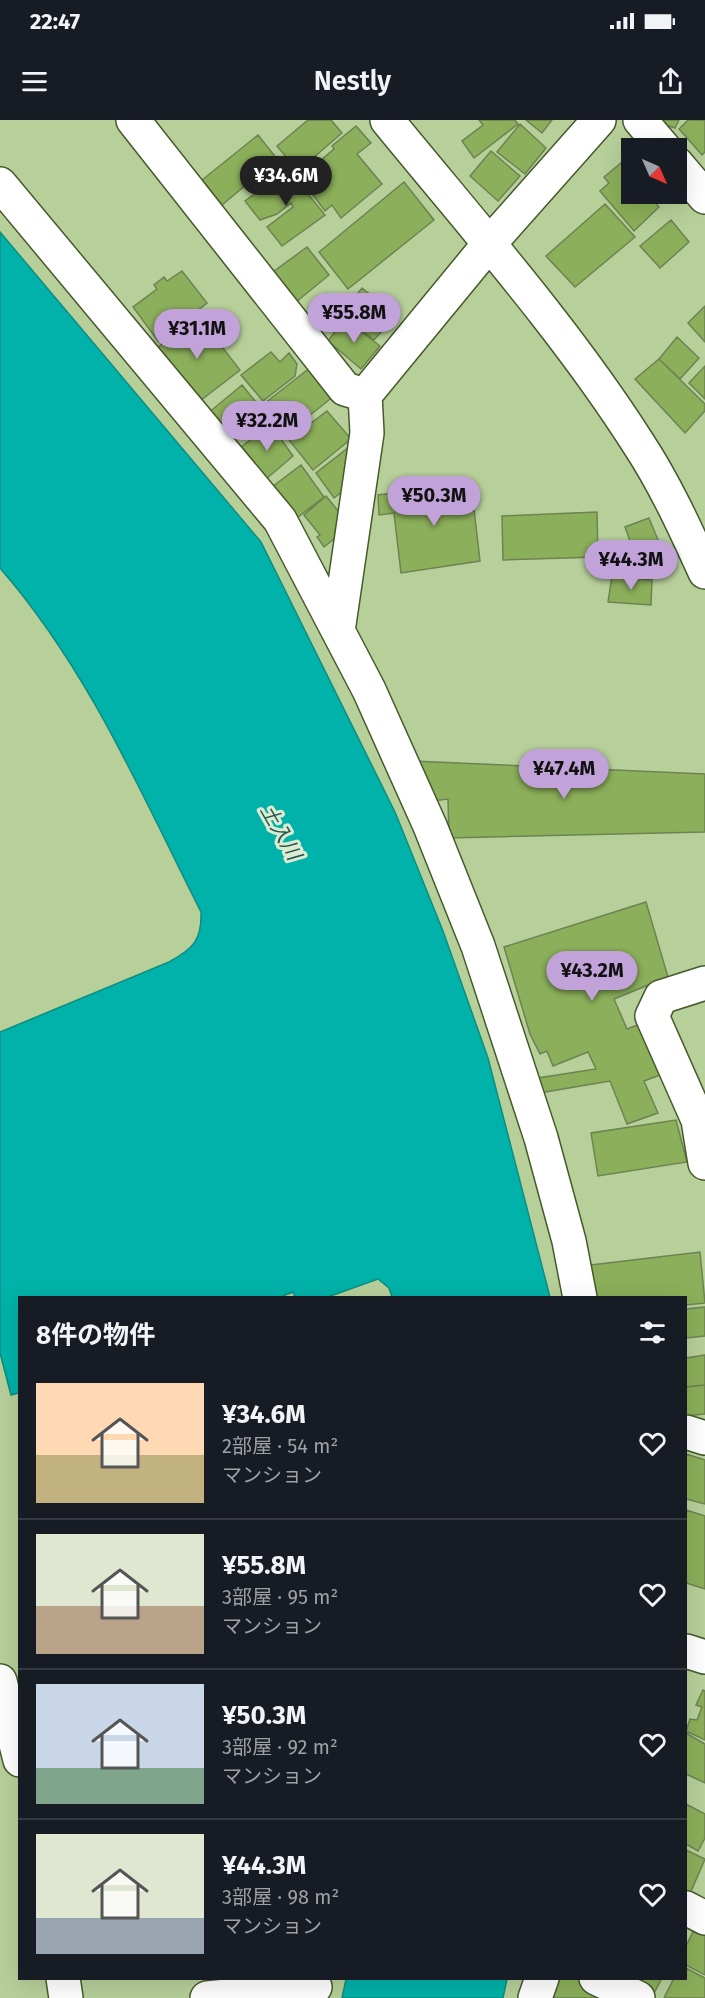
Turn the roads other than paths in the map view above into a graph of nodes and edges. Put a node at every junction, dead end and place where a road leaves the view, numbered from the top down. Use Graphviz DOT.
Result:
graph roads {
  1 [pos="133,120"];
  2 [pos="387,120"];
  3 [pos="599,120"];
  4 [pos="640,120"];
  5 [pos="655,138"];
  6 [pos="0,184"];
  7 [pos="489,244"];
  8 [pos="365,395"];
  9 [pos="705,572"];
  10 [pos="338,631"];
  11 [pos="705,983"];
  12 [pos="705,1163"];
  13 [pos="580,1296"];
  14 [pos="687,1432"];
  15 [pos="705,1438"];
  16 [pos="687,1651"];
  17 [pos="705,1657"];
  18 [pos="0,1681"];
  19 [pos="17,1744"];
  20 [pos="687,1909"];
  21 [pos="705,1918"];
  22 [pos="63,1980"];
  23 [pos="541,1980"];
  24 [pos="600,1980"];
  25 [pos="315,1987"];
  26 [pos="66,1998"];
  27 [pos="207,1998"];
  28 [pos="535,1998"];
  29 [pos="638,1998"];
  1 -- 8 [label="street"];
  2 -- 7 [label="street"];
  3 -- 7 [label="street"];
  4 -- 5 [label="street"];
  6 -- 10 [label="street"];
  7 -- 8 [label="street"];
  7 -- 9 [label="street"];
  8 -- 10 [label="street"];
  10 -- 13 [label="street"];
  11 -- 12 [label="street"];
  14 -- 15 [label="street"];
  16 -- 17 [label="street"];
  18 -- 19 [label="street"];
  20 -- 21 [label="street"];
  22 -- 26 [label="street"];
  23 -- 28 [label="street"];
  24 -- 29 [label="street"];
  25 -- 27 [label="street"];
}
